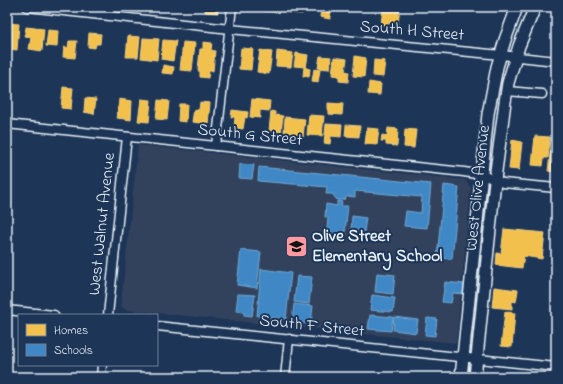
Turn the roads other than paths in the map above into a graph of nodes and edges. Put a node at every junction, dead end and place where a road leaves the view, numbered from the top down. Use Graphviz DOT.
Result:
graph roads {
  1 [pos="27,7"];
  2 [pos="232,7"];
  3 [pos="517,7"];
  4 [pos="534,7"];
  5 [pos="230,29"];
  6 [pos="508,56"];
  7 [pos="556,61"];
  8 [pos="507,91"];
  9 [pos="542,94"];
  10 [pos="7,124"];
  11 [pos="127,137"];
  12 [pos="216,146"];
  13 [pos="489,177"];
  14 [pos="556,188"];
  15 [pos="475,244"];
  16 [pos="485,283"];
  17 [pos="7,310"];
  18 [pos="45,314"];
  19 [pos="108,314"];
  20 [pos="158,326"];
  21 [pos="289,339"];
  22 [pos="463,358"];
  23 [pos="477,360"];
  24 [pos="102,366"];
  25 [pos="556,367"];
  26 [pos="101,377"];
  27 [pos="285,377"];
  28 [pos="461,377"];
  29 [pos="475,377"];
  1 -- 5 [label="street, South H Street"];
  2 -- 5 [label="street"];
  3 -- 6 [label="main road, West Olive Avenue"];
  4 -- 6 [label="main road, West Olive Avenue"];
  5 -- 6 [label="street, South H Street"];
  5 -- 12 [label="street"];
  6 -- 7 [label="street, South H Street"];
  6 -- 8 [label="main road, West Olive Avenue"];
  6 -- 13 [label="main road, West Olive Avenue"];
  8 -- 9 [label="street"];
  8 -- 13 [label="main road, West Olive Avenue"];
  10 -- 11 [label="street, South G Street"];
  11 -- 12 [label="street, South G Street"];
  11 -- 19 [label="street, West Walnut Avenue"];
  12 -- 13 [label="street, South G Street"];
  13 -- 14 [label="street, South G Street"];
  13 -- 15 [label="main road, West Olive Avenue"];
  13 -- 16 [label="main road, West Olive Avenue"];
  15 -- 16 [label="main road"];
  15 -- 22 [label="main road, West Olive Avenue"];
  16 -- 23 [label="main road, West Olive Avenue"];
  17 -- 18 [label="street"];
  20 -- 21 [label="street, South F Street"];
  21 -- 22 [label="street, South F Street"];
  21 -- 27 [label="street"];
  22 -- 23 [label="street, South F Street"];
  22 -- 28 [label="main road, West Olive Avenue"];
  23 -- 25 [label="street, South F Street"];
  23 -- 29 [label="main road, West Olive Avenue"];
  24 -- 26 [label="street"];
}
